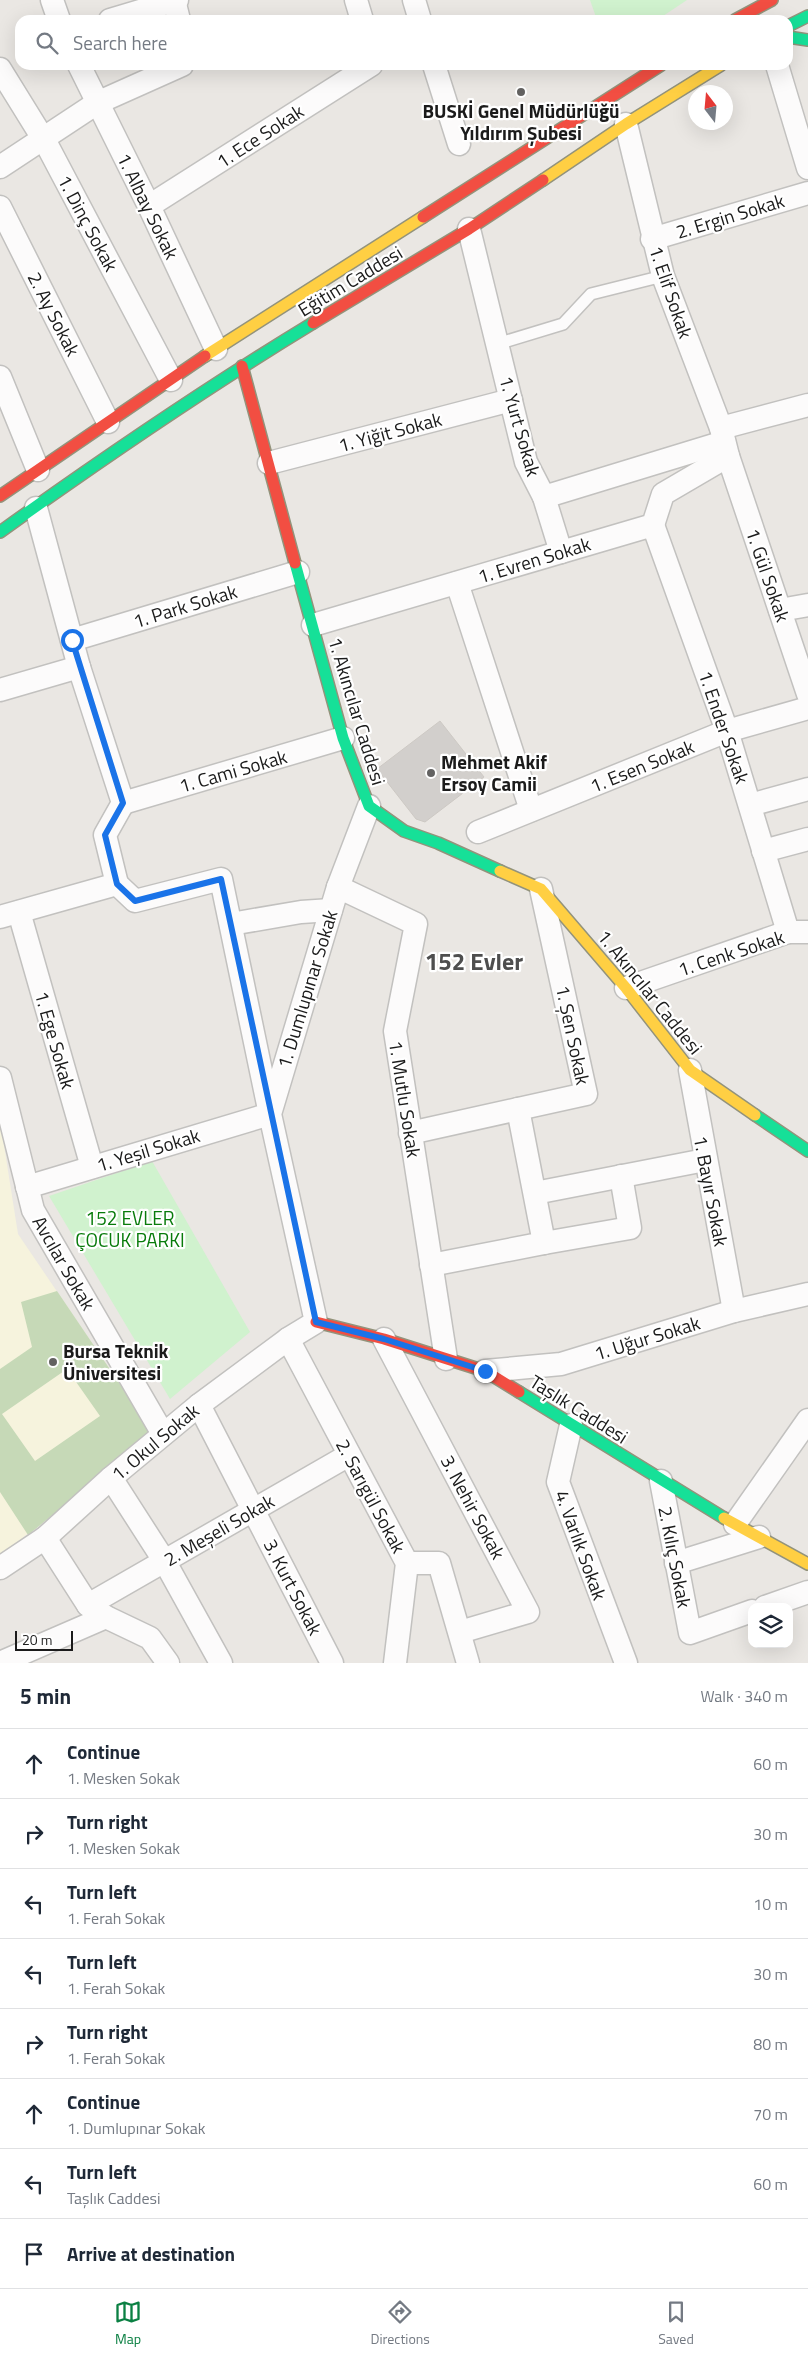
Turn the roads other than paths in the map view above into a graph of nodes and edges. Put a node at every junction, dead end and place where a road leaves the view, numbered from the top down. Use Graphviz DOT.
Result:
graph roads {
  1 [pos="52,0"];
  2 [pos="356,0"];
  3 [pos="414,0"];
  4 [pos="762,0"];
  5 [pos="772,0"];
  6 [pos="176,5"];
  7 [pos="751,10"];
  8 [pos="57,15"];
  9 [pos="132,15"];
  10 [pos="360,15"];
  11 [pos="418,15"];
  12 [pos="743,15"];
  13 [pos="808,16"];
  14 [pos="793,24"];
  15 [pos="793,38"];
  16 [pos="808,40"];
  17 [pos="0,69"];
  18 [pos="81,70"];
  19 [pos="171,70"];
  20 [pos="363,70"];
  21 [pos="436,70"];
  22 [pos="653,70"];
  23 [pos="713,70"];
  24 [pos="779,70"];
  25 [pos="97,102"];
  26 [pos="626,124"];
  27 [pos="43,138"];
  28 [pos="458,144"];
  29 [pos="0,167"];
  30 [pos="808,168"];
  31 [pos="808,193"];
  32 [pos="149,206"];
  33 [pos="0,207"];
  34 [pos="469,229"];
  35 [pos="652,239"];
  36 [pos="663,276"];
  37 [pos="497,344"];
  38 [pos="216,349"];
  39 [pos="242,366"];
  40 [pos="0,377"];
  41 [pos="171,380"];
  42 [pos="511,400"];
  43 [pos="808,405"];
  44 [pos="108,422"];
  45 [pos="724,442"];
  46 [pos="269,463"];
  47 [pos="38,470"];
  48 [pos="0,496"];
  49 [pos="544,498"];
  50 [pos="36,508"];
  51 [pos="653,525"];
  52 [pos="0,532"];
  53 [pos="561,552"];
  54 [pos="298,572"];
  55 [pos="457,583"];
  56 [pos="808,605"];
  57 [pos="780,610"];
  58 [pos="313,625"];
  59 [pos="72,640"];
  60 [pos="79,667"];
  61 [pos="0,690"];
  62 [pos="808,694"];
  63 [pos="808,708"];
  64 [pos="727,731"];
  65 [pos="343,738"];
  66 [pos="808,789"];
  67 [pos="123,803"];
  68 [pos="750,805"];
  69 [pos="369,806"];
  70 [pos="531,810"];
  71 [pos="478,832"];
  72 [pos="808,839"];
  73 [pos="763,851"];
  74 [pos="117,884"];
  75 [pos="338,887"];
  76 [pos="541,888"];
  77 [pos="331,910"];
  78 [pos="10,915"];
  79 [pos="231,924"];
  80 [pos="798,932"];
  81 [pos="626,988"];
  82 [pos="690,1070"];
  83 [pos="0,1078"];
  84 [pos="518,1109"];
  85 [pos="270,1114"];
  86 [pos="410,1133"];
  87 [pos="808,1151"];
  88 [pos="705,1160"];
  89 [pos="92,1167"];
  90 [pos="621,1176"];
  91 [pos="27,1187"];
  92 [pos="534,1193"];
  93 [pos="544,1243"];
  94 [pos="431,1265"];
  95 [pos="808,1294"];
  96 [pos="734,1311"];
  97 [pos="316,1322"];
  98 [pos="384,1339"];
  99 [pos="288,1340"];
  100 [pos="446,1359"];
  101 [pos="485,1371"];
  102 [pos="199,1405"];
  103 [pos="808,1420"];
  104 [pos="572,1425"];
  105 [pos="163,1434"];
  106 [pos="349,1455"];
  107 [pos="111,1478"];
  108 [pos="661,1481"];
  109 [pos="254,1510"];
  110 [pos="735,1524"];
  111 [pos="759,1537"];
  112 [pos="46,1538"];
  113 [pos="165,1562"];
  114 [pos="408,1563"];
  115 [pos="676,1563"];
  116 [pos="808,1564"];
  117 [pos="0,1568"];
  118 [pos="808,1592"];
  119 [pos="776,1603"];
  120 [pos="97,1611"];
  121 [pos="748,1612"];
  122 [pos="460,1632"];
  123 [pos="0,1663"];
  124 [pos="168,1663"];
  125 [pos="221,1663"];
  126 [pos="332,1663"];
  127 [pos="395,1663"];
  128 [pos="468,1663"];
  129 [pos="626,1663"];
  1 -- 8 [label="street"];
  2 -- 10 [label="street"];
  3 -- 11 [label="street"];
  4 -- 7 [label="main road"];
  5 -- 7 [label="main road"];
  6 -- 9 [label="street"];
  7 -- 12 [label="main road"];
  13 -- 14 [label="main road"];
  15 -- 16 [label="main road"];
  17 -- 27 [label="street, 1. Dinç Sokak"];
  18 -- 25 [label="street, 1. Albay Sokak"];
  19 -- 25 [label="street"];
  20 -- 32 [label="street, 1. Ece Sokak"];
  21 -- 28 [label="street"];
  22 -- 38 [label="main road, Eğitim Caddesi"];
  23 -- 26 [label="main road, Eğitim Caddesi"];
  24 -- 30 [label="street"];
  25 -- 27 [label="street"];
  25 -- 32 [label="street, 1. Albay Sokak"];
  26 -- 34 [label="main road, Eğitim Caddesi"];
  26 -- 35 [label="street, 1. Elif Sokak"];
  27 -- 29 [label="street"];
  27 -- 41 [label="street, 1. Dinç Sokak"];
  31 -- 35 [label="street, 2. Ergin Sokak"];
  32 -- 38 [label="street, 1. Albay Sokak"];
  33 -- 44 [label="street, 2. Ay Sokak"];
  34 -- 37 [label="street, 1. Yurt Sokak"];
  34 -- 39 [label="main road, Eğitim Caddesi"];
  35 -- 36 [label="street, 1. Elif Sokak"];
  36 -- 37 [label="lane"];
  36 -- 45 [label="street, 1. Elif Sokak"];
  37 -- 42 [label="street, 1. Yurt Sokak"];
  38 -- 41 [label="main road, Eğitim Caddesi"];
  39 -- 46 [label="main road, 1. Akıncılar Caddesi"];
  39 -- 50 [label="main road, Eğitim Caddesi"];
  40 -- 47 [label="street"];
  41 -- 44 [label="main road, Eğitim Caddesi"];
  42 -- 46 [label="street, 1. Yiğit Sokak"];
  42 -- 49 [label="street, 1. Yurt Sokak"];
  43 -- 45 [label="street"];
  44 -- 47 [label="main road, Eğitim Caddesi"];
  45 -- 49 [label="street, 1. Yurt Sokak"];
  45 -- 51 [label="street"];
  45 -- 57 [label="street, 1. Gül Sokak"];
  46 -- 54 [label="main road, 1. Akıncılar Caddesi"];
  47 -- 48 [label="main road, Eğitim Caddesi"];
  49 -- 53 [label="street"];
  50 -- 52 [label="main road, Eğitim Caddesi"];
  50 -- 59 [label="street"];
  51 -- 53 [label="street, 1. Evren Sokak"];
  51 -- 64 [label="street, 1. Ender Sokak"];
  53 -- 55 [label="street, 1. Evren Sokak"];
  54 -- 58 [label="main road, 1. Akıncılar Caddesi"];
  54 -- 59 [label="street, 1. Park Sokak"];
  55 -- 58 [label="street, 1. Evren Sokak"];
  55 -- 70 [label="street"];
  56 -- 57 [label="street"];
  57 -- 62 [label="street, 1. Gül Sokak"];
  58 -- 65 [label="main road, 1. Akıncılar Caddesi"];
  59 -- 60 [label="street"];
  60 -- 61 [label="street"];
  60 -- 67 [label="street"];
  63 -- 64 [label="street, 1. Esen Sokak"];
  64 -- 68 [label="street, 1. Ender Sokak"];
  64 -- 70 [label="street, 1. Esen Sokak"];
  65 -- 67 [label="street, 1. Cami Sokak"];
  65 -- 69 [label="main road, 1. Akıncılar Caddesi"];
  66 -- 68 [label="street"];
  67 -- 74 [label="street"];
  68 -- 73 [label="street, 1. Ender Sokak"];
  69 -- 75 [label="street, 1. Dumlupınar Sokak"];
  69 -- 76 [label="main road, 1. Akıncılar Caddesi"];
  70 -- 71 [label="street, 1. Esen Sokak"];
  72 -- 73 [label="street"];
  73 -- 80 [label="street, 1. Ender Sokak"];
  74 -- 78 [label="street"];
  74 -- 79 [label="street"];
  75 -- 77 [label="street, 1. Dumlupınar Sokak"];
  75 -- 86 [label="street, 1. Mutlu Sokak"];
  76 -- 81 [label="main road, 1. Akıncılar Caddesi"];
  76 -- 84 [label="street, 1. Şen Sokak"];
  77 -- 79 [label="street"];
  77 -- 85 [label="street, 1. Dumlupınar Sokak"];
  78 -- 89 [label="street, 1. Ege Sokak"];
  79 -- 85 [label="street"];
  80 -- 81 [label="street, 1. Cenk Sokak"];
  81 -- 82 [label="main road, 1. Akıncılar Caddesi"];
  82 -- 87 [label="main road, 1. Akıncılar Caddesi"];
  82 -- 88 [label="street, 1. Bayır Sokak"];
  83 -- 91 [label="street, Avcılar Sokak"];
  84 -- 86 [label="street, 1. Şen Sokak"];
  84 -- 92 [label="street"];
  85 -- 89 [label="street, 1. Yeşil Sokak"];
  85 -- 97 [label="street, 1. Dumlupınar Sokak"];
  86 -- 94 [label="street, 1. Mutlu Sokak"];
  88 -- 90 [label="street"];
  88 -- 96 [label="street, 1. Bayır Sokak"];
  89 -- 91 [label="street, 1. Yeşil Sokak"];
  90 -- 92 [label="street"];
  90 -- 93 [label="street"];
  91 -- 105 [label="street, Avcılar Sokak"];
  92 -- 93 [label="street"];
  93 -- 94 [label="street"];
  94 -- 100 [label="street, 1. Mutlu Sokak"];
  95 -- 96 [label="street, 1. Uğur Sokak"];
  96 -- 101 [label="street, 1. Uğur Sokak"];
  97 -- 98 [label="main road, Taşlık Caddesi"];
  97 -- 99 [label="street, 1. Okul Sokak"];
  98 -- 100 [label="main road, Taşlık Caddesi"];
  98 -- 122 [label="street, 3. Nehir Sokak"];
  99 -- 102 [label="street, 1. Okul Sokak"];
  99 -- 106 [label="street, 2. Sarıgül Sokak"];
  100 -- 101 [label="main road, Taşlık Caddesi"];
  101 -- 104 [label="main road, Taşlık Caddesi"];
  102 -- 105 [label="street, 1. Okul Sokak"];
  102 -- 109 [label="street, 3. Kurt Sokak"];
  103 -- 110 [label="street"];
  104 -- 108 [label="main road, Taşlık Caddesi"];
  104 -- 129 [label="street, 4. Varlık Sokak"];
  105 -- 107 [label="street, 1. Okul Sokak"];
  106 -- 109 [label="street, 2. Meşeli Sokak"];
  106 -- 114 [label="street, 2. Sarıgül Sokak"];
  107 -- 112 [label="street, 1. Okul Sokak"];
  107 -- 113 [label="street"];
  108 -- 110 [label="main road, Taşlık Caddesi"];
  108 -- 115 [label="street, 2. Kılıç Sokak"];
  109 -- 113 [label="street, 2. Meşeli Sokak"];
  109 -- 126 [label="street, 3. Kurt Sokak"];
  110 -- 111 [label="main road, Taşlık Caddesi"];
  111 -- 115 [label="street"];
  111 -- 116 [label="main road, Taşlık Caddesi"];
  112 -- 117 [label="street, 1. Okul Sokak"];
  112 -- 120 [label="street"];
  113 -- 120 [label="street, 2. Meşeli Sokak"];
  113 -- 125 [label="street"];
  114 -- 122 [label="street"];
  114 -- 127 [label="street, 2. Sarıgül Sokak"];
  115 -- 121 [label="street, 2. Kılıç Sokak"];
  118 -- 119 [label="street"];
  120 -- 123 [label="street, 2. Meşeli Sokak"];
  120 -- 124 [label="street"];
  122 -- 128 [label="street"];
}
